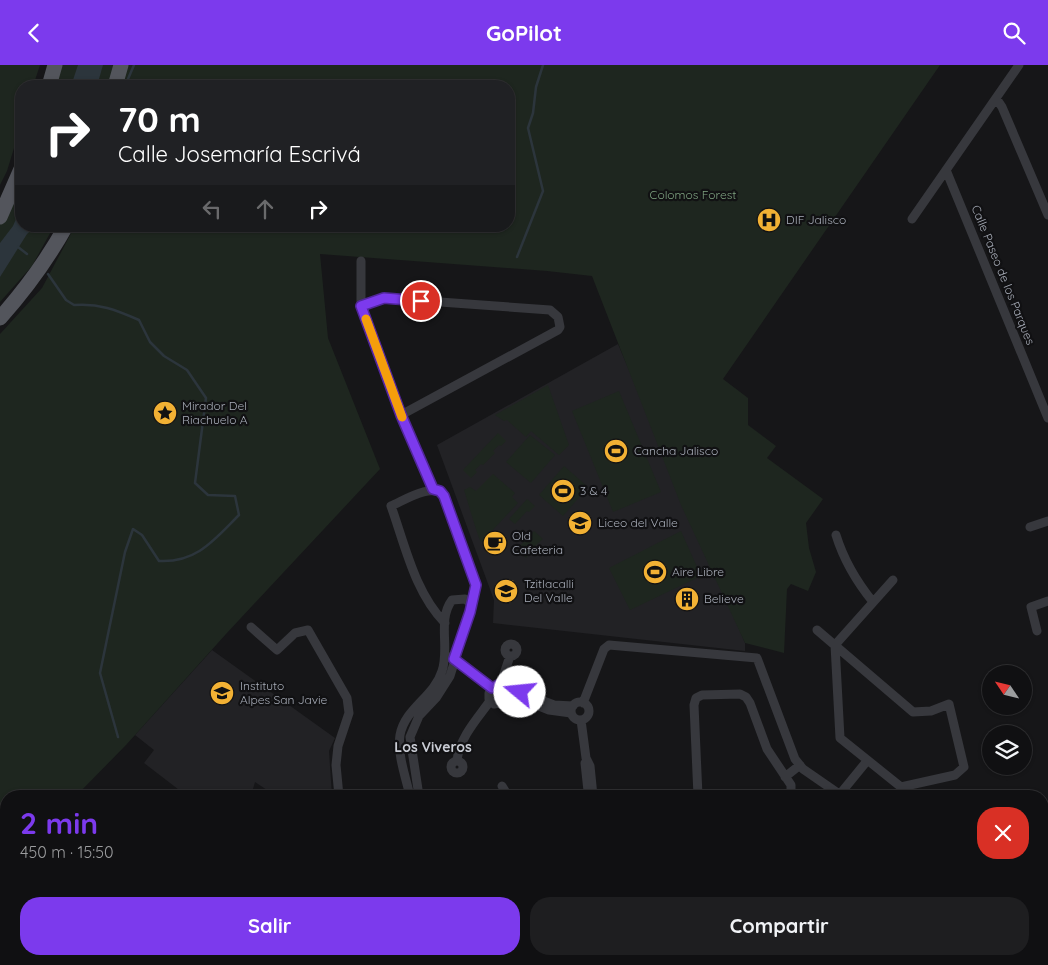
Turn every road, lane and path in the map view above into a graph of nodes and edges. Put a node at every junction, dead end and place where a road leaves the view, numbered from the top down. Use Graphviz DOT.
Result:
graph roads {
  1 [pos="55,65"];
  2 [pos="121,65"];
  3 [pos="1019,65"];
  4 [pos="51,80"];
  5 [pos="117,80"];
  6 [pos="996,98"];
  7 [pos="946,170"];
  8 [pos="15,183"];
  9 [pos="1048,215"];
  10 [pos="0,217"];
  11 [pos="912,219"];
  12 [pos="63,232"];
  13 [pos="361,261"];
  14 [pos="361,306"];
  15 [pos="0,318"];
  16 [pos="401,415"];
  17 [pos="1048,418"];
  18 [pos="433,489"];
  19 [pos="1048,521"];
  20 [pos="1030,527"];
  21 [pos="836,535"];
  22 [pos="893,580"];
  23 [pos="1048,601"];
  24 [pos="874,602"];
  25 [pos="472,604"];
  26 [pos="445,623"];
  27 [pos="251,627"];
  28 [pos="817,630"];
  29 [pos="1037,631"];
  30 [pos="835,645"];
  31 [pos="510,657"];
  32 [pos="449,659"];
  33 [pos="493,694"];
  34 [pos="583,703"];
  35 [pos="572,709"];
  36 [pos="581,720"];
  37 [pos="457,760"];
  38 [pos="867,761"];
  39 [pos="800,765"];
  40 [pos="409,770"];
  41 [pos="785,777"];
  42 [pos="502,786"];
  43 [pos="338,790"];
  44 [pos="410,790"];
  45 [pos="417,790"];
  46 [pos="504,790"];
  47 [pos="588,790"];
  48 [pos="698,790"];
  49 [pos="791,790"];
  50 [pos="834,790"];
  51 [pos="845,790"];
  52 [pos="900,790"];
  53 [pos="908,790"];
  1 -- 4 [label="main road"];
  2 -- 5 [label="main road"];
  3 -- 6 [label="street"];
  6 -- 7 [label="street"];
  6 -- 9 [label="street"];
  7 -- 11 [label="street"];
  7 -- 17 [label="street, Calle Paseo de los Parques"];
  8 -- 10 [label="main road"];
  12 -- 15 [label="main road"];
  13 -- 14 [label="street"];
  14 -- 16 [label="street"];
  14 -- 16 [label="street"];
  16 -- 18 [label="street"];
  18 -- 25 [label="street"];
  18 -- 26 [label="street"];
  19 -- 20 [label="street"];
  21 -- 24 [label="street"];
  22 -- 24 [label="street"];
  23 -- 29 [label="street"];
  24 -- 30 [label="street"];
  25 -- 26 [label="street"];
  25 -- 32 [label="street"];
  26 -- 32 [label="street"];
  27 -- 43 [label="street"];
  28 -- 30 [label="street"];
  30 -- 38 [label="street"];
  30 -- 53 [label="street"];
  31 -- 33 [label="street"];
  32 -- 33 [label="street"];
  32 -- 40 [label="street"];
  33 -- 35 [label="street"];
  33 -- 35 [label="street"];
  33 -- 37 [label="street"];
  34 -- 35 [label="street"];
  34 -- 36 [label="street"];
  34 -- 39 [label="street"];
  35 -- 36 [label="street"];
  36 -- 47 [label="street"];
  38 -- 51 [label="street"];
  38 -- 52 [label="street"];
  39 -- 41 [label="street"];
  39 -- 50 [label="street"];
  40 -- 44 [label="street"];
  40 -- 45 [label="street"];
  41 -- 48 [label="street"];
  41 -- 49 [label="street"];
  42 -- 46 [label="street"];
}
